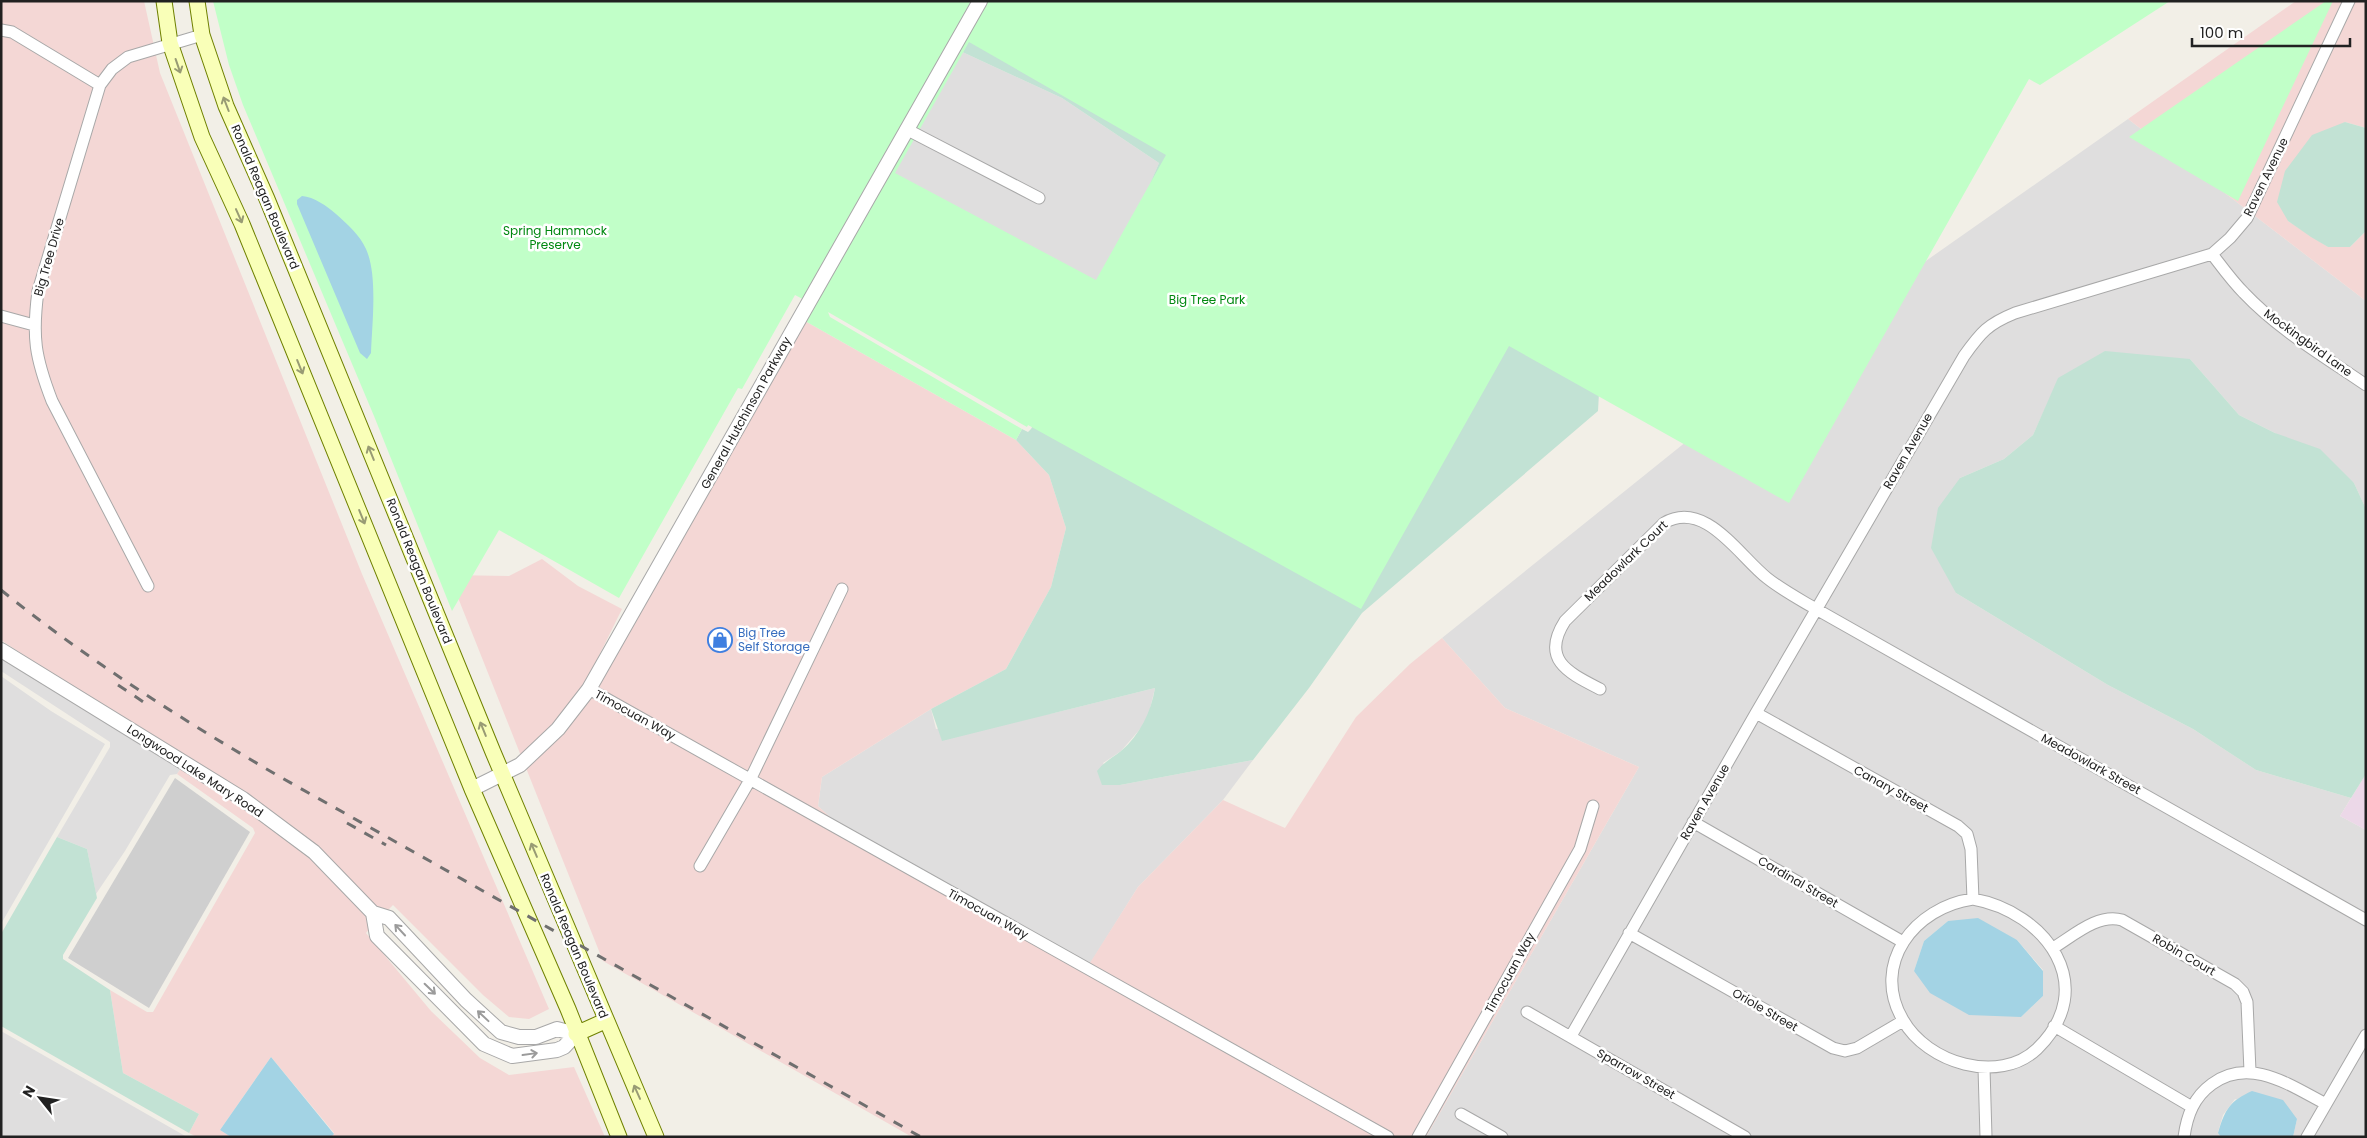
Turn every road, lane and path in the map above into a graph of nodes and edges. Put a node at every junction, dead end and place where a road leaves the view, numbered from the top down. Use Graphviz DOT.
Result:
graph roads {
  1 [pos="164,1"];
  2 [pos="197,1"];
  3 [pos="980,1"];
  4 [pos="2350,1"];
  5 [pos="1,30"];
  6 [pos="202,35"];
  7 [pos="170,43"];
  8 [pos="100,85"];
  9 [pos="906,129"];
  10 [pos="1038,198"];
  11 [pos="2212,254"];
  12 [pos="1,316"];
  13 [pos="34,325"];
  14 [pos="2366,385"];
  15 [pos="148,586"];
  16 [pos="842,590"];
  17 [pos="1816,609"];
  18 [pos="1,650"];
  19 [pos="589,689"];
  20 [pos="1600,689"];
  21 [pos="1756,713"];
  22 [pos="503,773"];
  23 [pos="750,780"];
  24 [pos="472,789"];
  25 [pos="1594,806"];
  26 [pos="1693,822"];
  27 [pos="700,866"];
  28 [pos="1973,899"];
  29 [pos="373,914"];
  30 [pos="2366,920"];
  31 [pos="1629,933"];
  32 [pos="1903,942"];
  33 [pos="2053,948"];
  34 [pos="1527,1012"];
  35 [pos="605,1021"];
  36 [pos="1903,1021"];
  37 [pos="2054,1026"];
  38 [pos="576,1034"];
  39 [pos="2366,1035"];
  40 [pos="1571,1036"];
  41 [pos="1984,1068"];
  42 [pos="2250,1071"];
  43 [pos="2326,1104"];
  44 [pos="2192,1106"];
  45 [pos="1461,1114"];
  46 [pos="1987,1136"];
  47 [pos="619,1137"];
  48 [pos="656,1137"];
  49 [pos="1388,1137"];
  50 [pos="1418,1137"];
  51 [pos="1502,1137"];
  52 [pos="1745,1137"];
  53 [pos="2184,1137"];
  54 [pos="2307,1137"];
  1 -- 7 [label="main road"];
  2 -- 6 [label="main road, Ronald Reagan Boulevard"];
  3 -- 9 [label="street, General Hutchinson Parkway"];
  4 -- 11 [label="street, Raven Avenue"];
  5 -- 8 [label="street"];
  6 -- 7 [label="street, Big Tree Drive"];
  22 -- 6 [label="main road, Ronald Reagan Boulevard, one-way"];
  7 -- 8 [label="street, Big Tree Drive"];
  7 -- 24 [label="main road, one-way"];
  8 -- 13 [label="street, Big Tree Drive"];
  9 -- 10 [label="street"];
  9 -- 19 [label="street, General Hutchinson Parkway"];
  11 -- 14 [label="street, Mockingbird Lane"];
  11 -- 17 [label="street, Raven Avenue"];
  12 -- 13 [label="street"];
  13 -- 15 [label="street, Big Tree Drive"];
  16 -- 23 [label="street"];
  17 -- 20 [label="street, Meadowlark Court"];
  17 -- 21 [label="street, Raven Avenue"];
  17 -- 30 [label="street, Meadowlark Street"];
  18 -- 29 [label="street, Longwood Lake Mary Road"];
  19 -- 22 [label="street, General Hutchinson Parkway"];
  19 -- 23 [label="street, Timocuan Way"];
  21 -- 26 [label="street, Raven Avenue"];
  21 -- 28 [label="street, Canary Street"];
  22 -- 24 [label="street, General Hutchinson Parkway"];
  35 -- 22 [label="main road, Ronald Reagan Boulevard, one-way"];
  23 -- 27 [label="street"];
  23 -- 49 [label="street, Timocuan Way"];
  24 -- 38 [label="main road"];
  25 -- 50 [label="street, Timocuan Way"];
  26 -- 31 [label="street, Raven Avenue"];
  26 -- 32 [label="street, Cardinal Street"];
  28 -- 32 [label="street"];
  28 -- 33 [label="street"];
  38 -- 29 [label="street, Longwood Lake Mary Road, one-way"];
  29 -- 38 [label="street, Longwood Lake Mary Road, one-way"];
  31 -- 36 [label="street, Oriole Street"];
  31 -- 40 [label="street, Raven Avenue"];
  32 -- 36 [label="street"];
  33 -- 37 [label="street"];
  33 -- 42 [label="street, Robin Court"];
  34 -- 40 [label="street, Sparrow Street"];
  35 -- 38 [label="main road"];
  48 -- 35 [label="main road, Ronald Reagan Boulevard, one-way"];
  36 -- 41 [label="street"];
  37 -- 41 [label="street"];
  37 -- 44 [label="street"];
  38 -- 47 [label="main road"];
  39 -- 43 [label="street"];
  40 -- 52 [label="street, Sparrow Street"];
  41 -- 46 [label="street"];
  42 -- 43 [label="street"];
  42 -- 44 [label="street"];
  43 -- 54 [label="street"];
  44 -- 53 [label="street"];
  45 -- 51 [label="street"];
}
